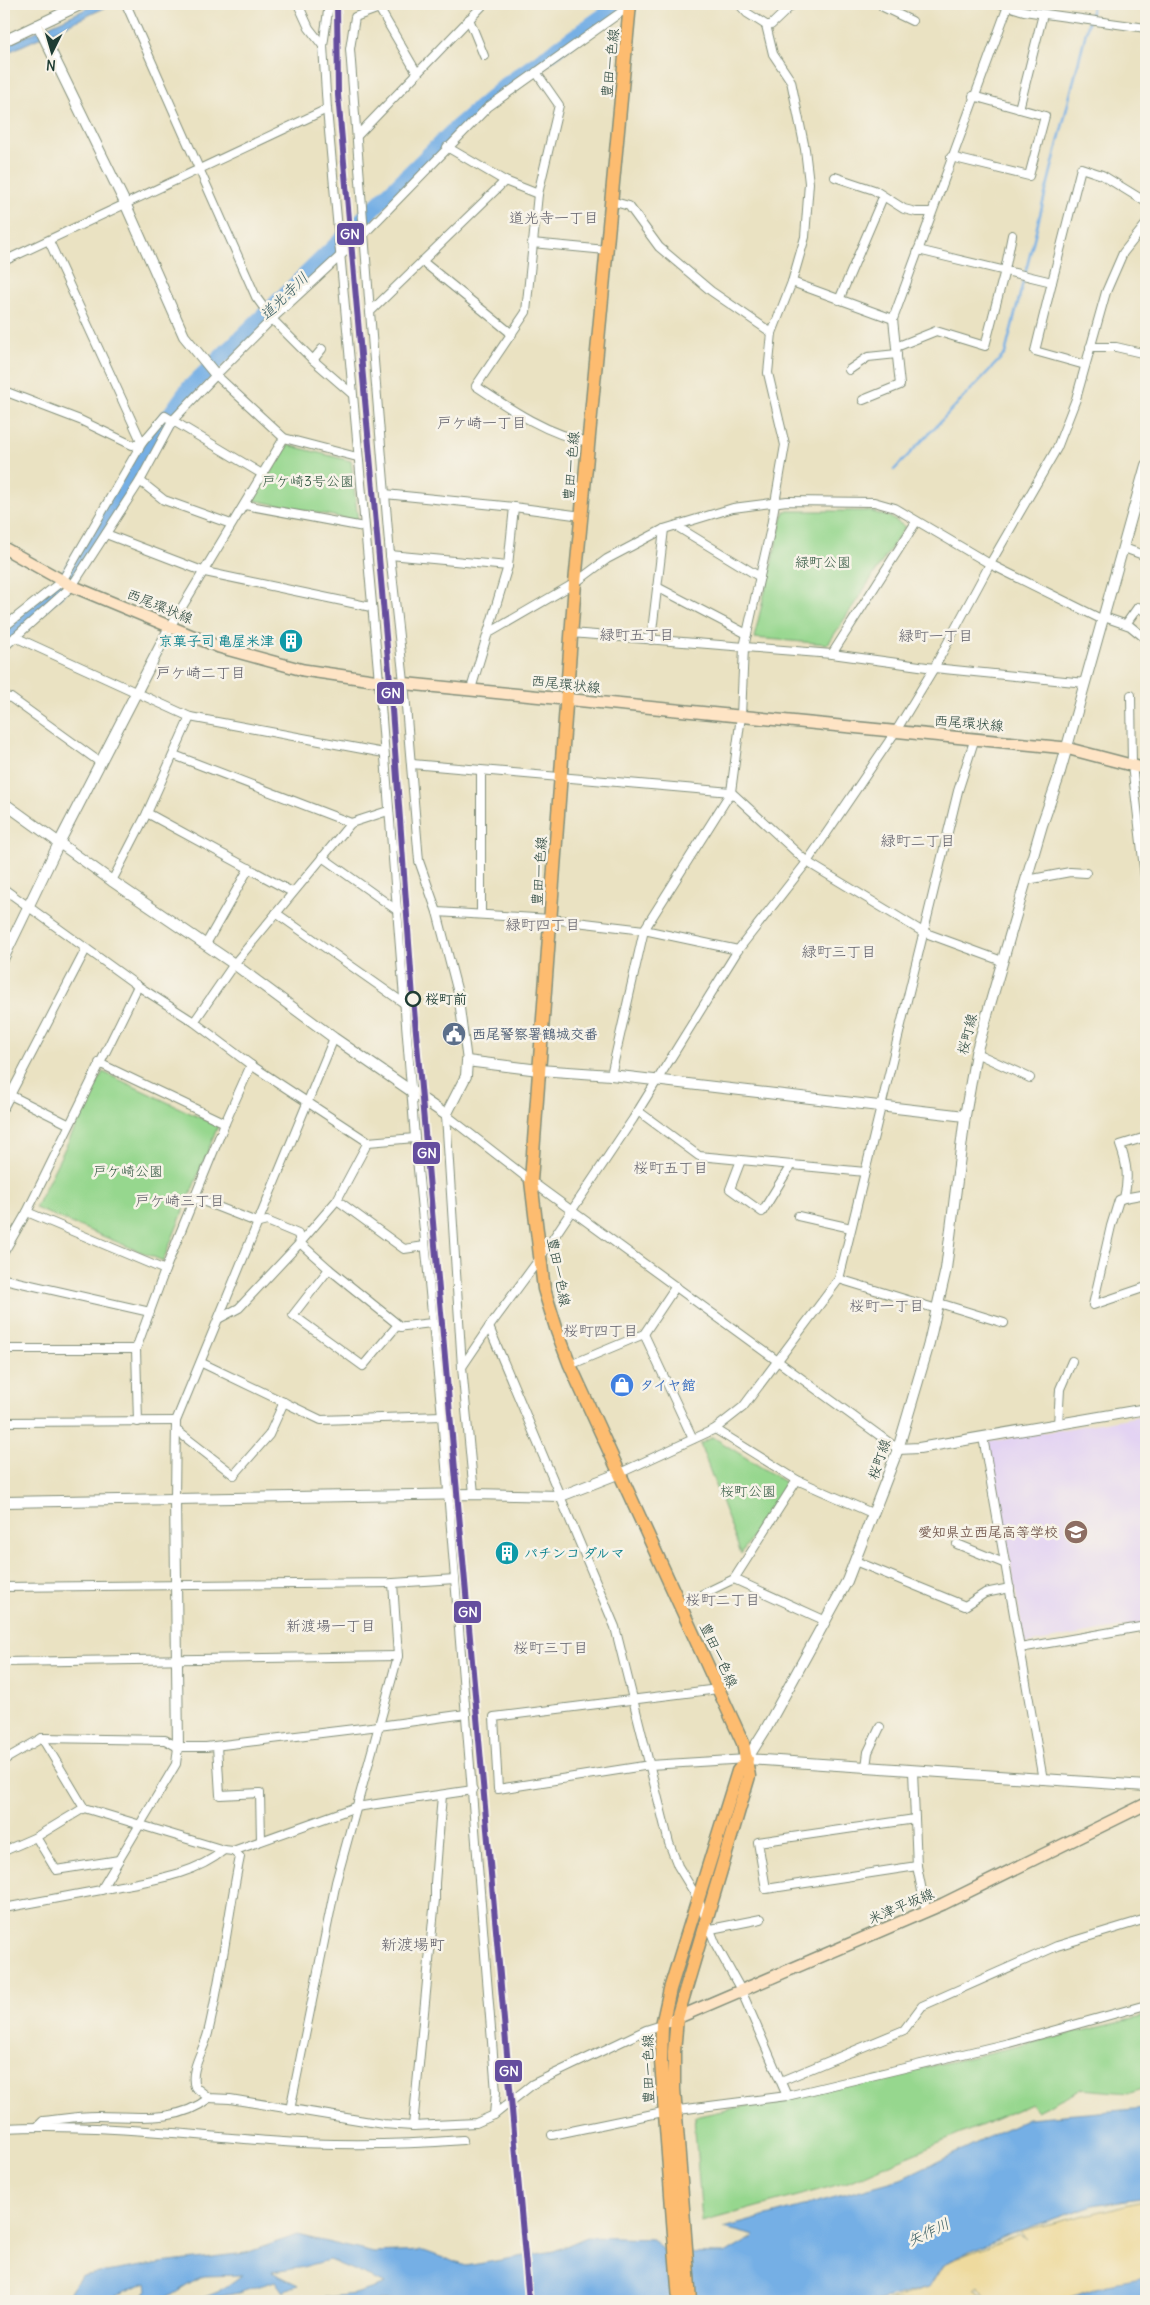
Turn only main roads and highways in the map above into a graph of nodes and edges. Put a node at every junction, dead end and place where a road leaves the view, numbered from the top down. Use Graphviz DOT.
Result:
graph roads {
  1 [pos="631,4"];
  2 [pos="4,548"];
  3 [pos="566,700"];
  4 [pos="1146,769"];
  5 [pos="747,1759"];
  6 [pos="1146,1804"];
  7 [pos="677,2018"];
  8 [pos="662,2025"];
  9 [pos="670,2116"];
  10 [pos="678,2301"];
  11 [pos="690,2301"];
  1 -- 3 [label="main road, 豊田一色線"];
  2 -- 3 [label="main road, 西尾環状線"];
  3 -- 4 [label="main road, 西尾環状線"];
  3 -- 5 [label="main road, 豊田一色線"];
  5 -- 7 [label="main road, 豊田一色線"];
  5 -- 8 [label="main road, 豊田一色線"];
  6 -- 7 [label="main road, 米津平坂線"];
  7 -- 8 [label="main road, 米津平坂線"];
  7 -- 9 [label="main road, 豊田一色線"];
  8 -- 9 [label="main road, 豊田一色線"];
  9 -- 10 [label="main road, 豊田一色線"];
  9 -- 11 [label="main road, 豊田一色線"];
}
